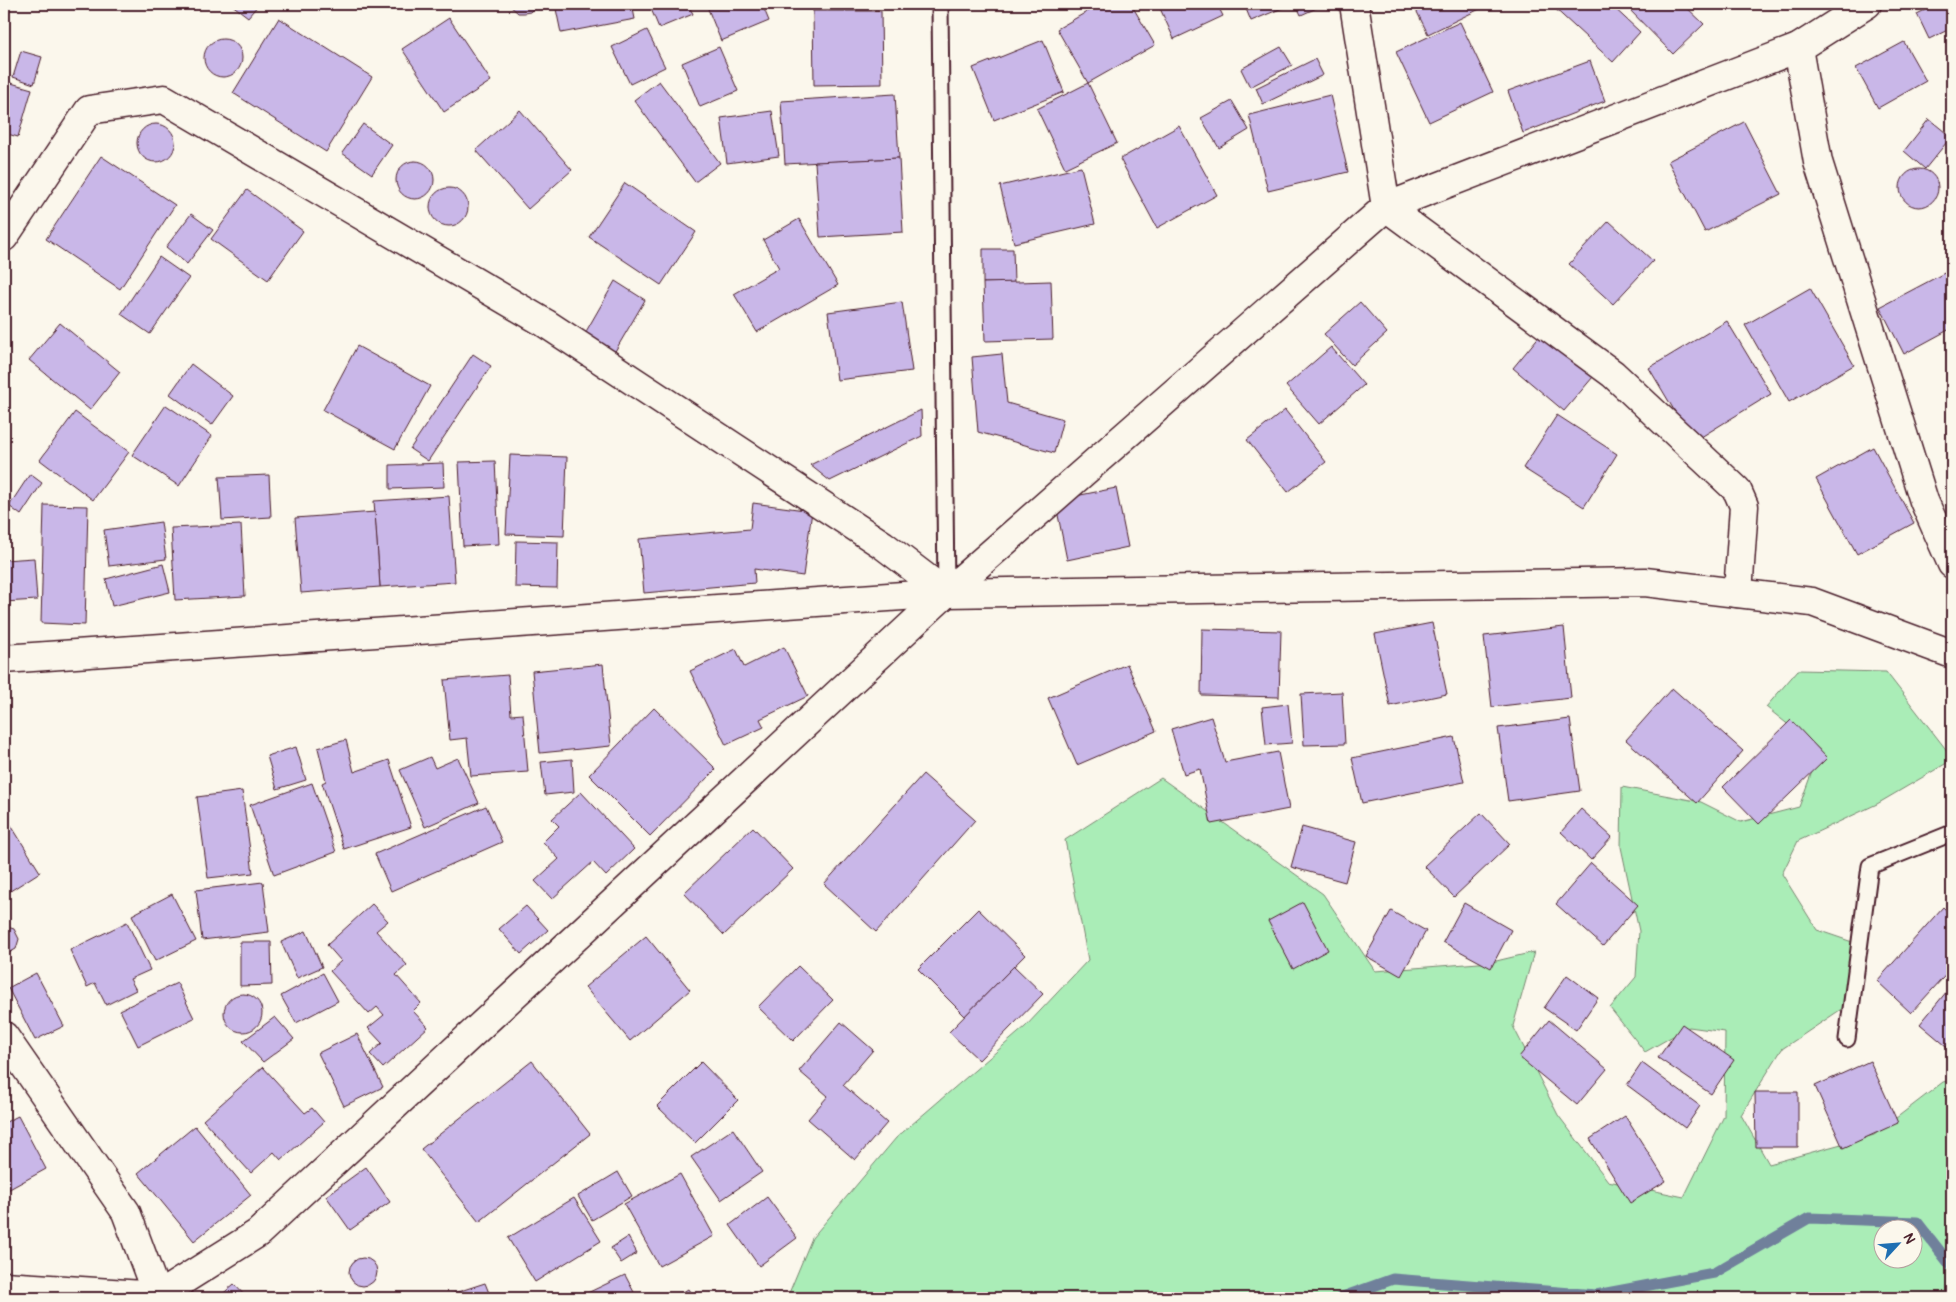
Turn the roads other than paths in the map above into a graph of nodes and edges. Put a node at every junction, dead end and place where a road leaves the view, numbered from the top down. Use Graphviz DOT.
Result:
graph roads {
  1 [pos="940,4"];
  2 [pos="1354,4"];
  3 [pos="1867,4"];
  4 [pos="1798,48"];
  5 [pos="1386,207"];
  6 [pos="4,237"];
  7 [pos="1952,564"];
  8 [pos="946,593"];
  9 [pos="1738,593"];
  10 [pos="1952,654"];
  11 [pos="4,659"];
  12 [pos="1952,833"];
  13 [pos="4,1036"];
  14 [pos="1847,1039"];
  15 [pos="4,1286"];
  16 [pos="158,1297"];
  1 -- 8 [label="lane"];
  2 -- 5 [label="street"];
  3 -- 4 [label="street"];
  4 -- 5 [label="street"];
  4 -- 7 [label="street"];
  5 -- 8 [label="street"];
  5 -- 9 [label="street"];
  6 -- 8 [label="street"];
  8 -- 9 [label="street"];
  8 -- 11 [label="street"];
  8 -- 16 [label="street"];
  9 -- 10 [label="street"];
  12 -- 14 [label="lane"];
  13 -- 16 [label="street"];
  15 -- 16 [label="street"];
}
